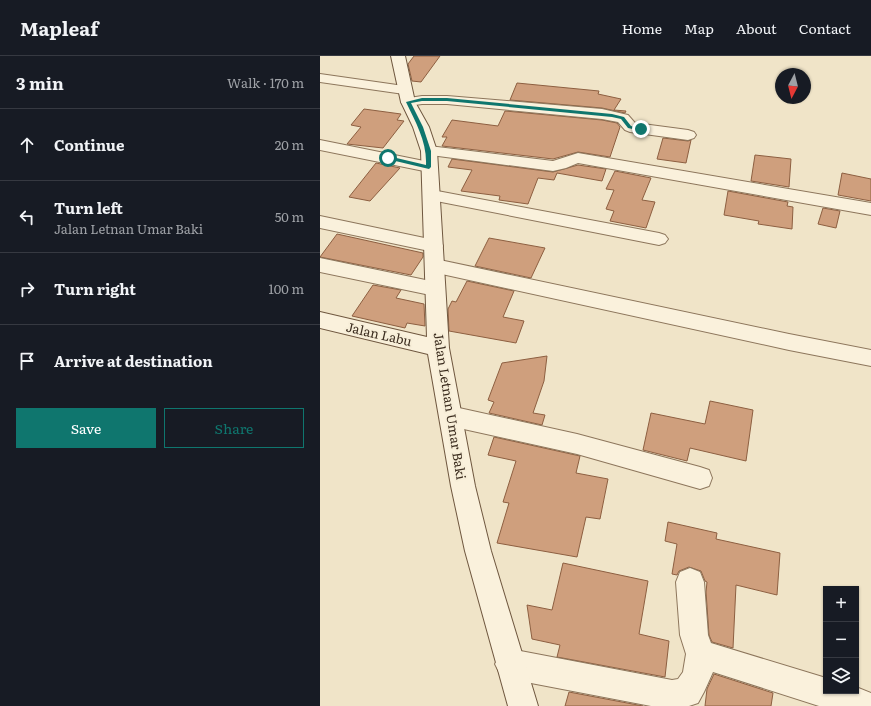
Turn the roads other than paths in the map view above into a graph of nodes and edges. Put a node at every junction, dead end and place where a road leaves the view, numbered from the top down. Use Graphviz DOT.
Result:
graph roads {
  1 [pos="398,56"];
  2 [pos="320,78"];
  3 [pos="406,96"];
  4 [pos="688,135"];
  5 [pos="320,145"];
  6 [pos="429,159"];
  7 [pos="432,195"];
  8 [pos="871,209"];
  9 [pos="320,222"];
  10 [pos="659,239"];
  11 [pos="434,256"];
  12 [pos="320,265"];
  13 [pos="435,289"];
  14 [pos="320,320"];
  15 [pos="438,348"];
  16 [pos="871,358"];
  17 [pos="450,416"];
  18 [pos="700,478"];
  19 [pos="690,582"];
  20 [pos="700,654"];
  21 [pos="510,664"];
  22 [pos="523,706"];
  23 [pos="867,706"];
  1 -- 3 [label="street, Jalan Letnan Umar Baki"];
  2 -- 3 [label="street"];
  3 -- 4 [label="street"];
  3 -- 6 [label="street, Jalan Letnan Umar Baki"];
  5 -- 6 [label="street"];
  6 -- 7 [label="street, Jalan Letnan Umar Baki"];
  6 -- 8 [label="street"];
  7 -- 10 [label="street"];
  7 -- 11 [label="street, Jalan Letnan Umar Baki"];
  9 -- 11 [label="street"];
  11 -- 13 [label="street, Jalan Letnan Umar Baki"];
  11 -- 16 [label="street"];
  12 -- 13 [label="street"];
  13 -- 15 [label="street, Jalan Letnan Umar Baki"];
  14 -- 15 [label="street, Jalan Labu"];
  15 -- 17 [label="street, Jalan Letnan Umar Baki"];
  17 -- 18 [label="street"];
  17 -- 21 [label="street, Jalan Letnan Umar Baki"];
  19 -- 20 [label="street"];
  20 -- 21 [label="street"];
  20 -- 23 [label="street"];
  21 -- 22 [label="street, Jalan Letnan Umar Baki"];
}
